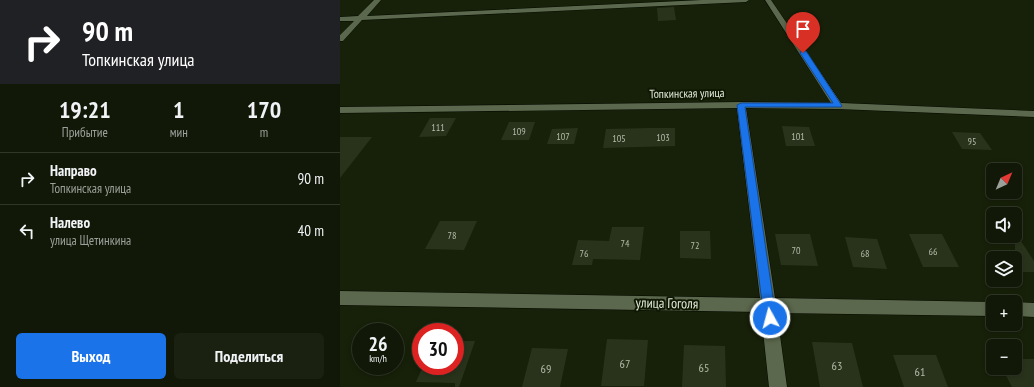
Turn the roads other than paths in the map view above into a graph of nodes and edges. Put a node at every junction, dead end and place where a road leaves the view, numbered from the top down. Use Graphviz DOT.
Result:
graph roads {
  1 [pos="378,0"];
  2 [pos="746,0"];
  3 [pos="768,0"];
  4 [pos="361,18"];
  5 [pos="340,19"];
  6 [pos="340,39"];
  7 [pos="741,105"];
  8 [pos="838,106"];
  9 [pos="340,110"];
  10 [pos="1034,114"];
  11 [pos="340,298"];
  12 [pos="768,304"];
  13 [pos="986,309"];
  14 [pos="1022,309"];
  15 [pos="1034,310"];
  16 [pos="778,387"];
  1 -- 4 [label="street"];
  2 -- 4 [label="street"];
  3 -- 8 [label="street"];
  4 -- 5 [label="street"];
  4 -- 6 [label="street"];
  7 -- 8 [label="street, Топкинская улица"];
  7 -- 9 [label="street, Топкинская улица"];
  7 -- 12 [label="street"];
  8 -- 10 [label="street, Топкинская улица"];
  11 -- 12 [label="street, улица Гоголя"];
  12 -- 13 [label="street, улица Гоголя"];
  12 -- 16 [label="street"];
  14 -- 15 [label="street"];
}
